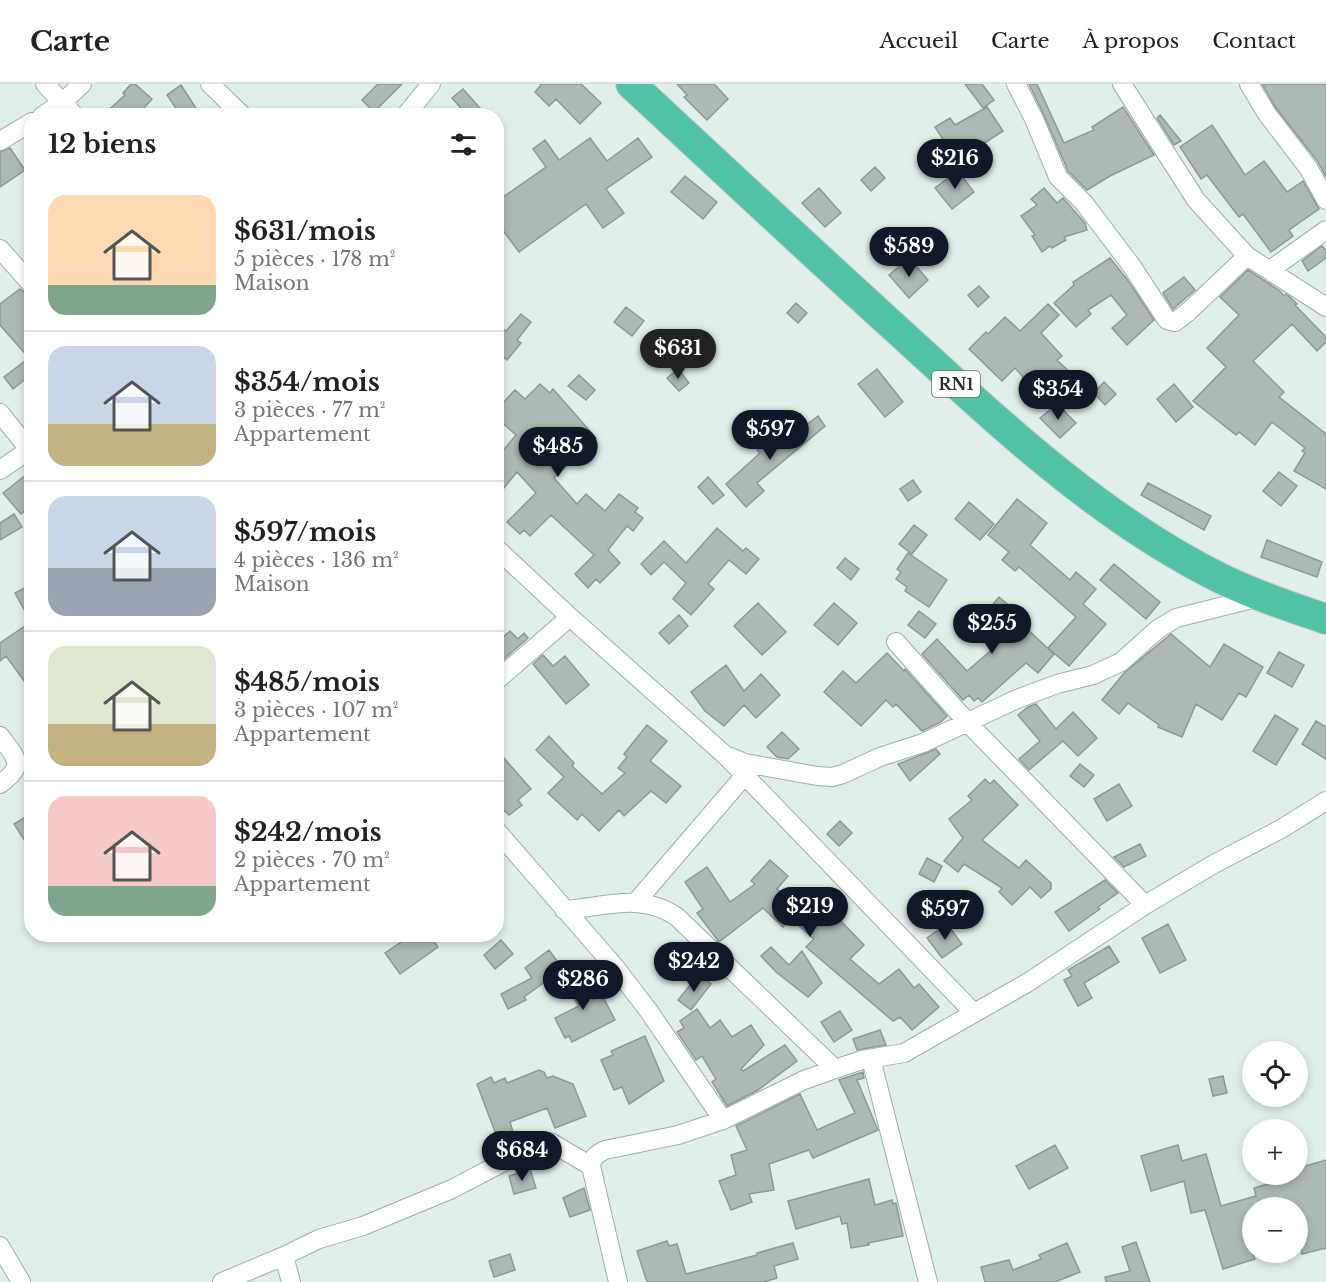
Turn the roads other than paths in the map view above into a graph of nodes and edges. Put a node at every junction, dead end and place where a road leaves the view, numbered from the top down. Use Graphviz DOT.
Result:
graph roads {
  1 [pos="45,84"];
  2 [pos="82,84"];
  3 [pos="210,84"];
  4 [pos="431,84"];
  5 [pos="631,84"];
  6 [pos="1016,84"];
  7 [pos="1122,84"];
  8 [pos="1249,84"];
  9 [pos="68,108"];
  10 [pos="70,108"];
  11 [pos="235,108"];
  12 [pos="412,108"];
  13 [pos="24,127"];
  14 [pos="0,141"];
  15 [pos="1326,200"];
  16 [pos="1326,230"];
  17 [pos="0,249"];
  18 [pos="1247,256"];
  19 [pos="1270,270"];
  20 [pos="24,276"];
  21 [pos="1326,307"];
  22 [pos="0,413"];
  23 [pos="24,442"];
  24 [pos="24,455"];
  25 [pos="0,470"];
  26 [pos="504,555"];
  27 [pos="1261,597"];
  28 [pos="570,617"];
  29 [pos="1326,619"];
  30 [pos="896,642"];
  31 [pos="504,674"];
  32 [pos="968,723"];
  33 [pos="0,736"];
  34 [pos="745,769"];
  35 [pos="0,783"];
  36 [pos="1326,801"];
  37 [pos="504,839"];
  38 [pos="636,902"];
  39 [pos="1145,905"];
  40 [pos="564,910"];
  41 [pos="973,1012"];
  42 [pos="871,1059"];
  43 [pos="835,1069"];
  44 [pos="723,1120"];
  45 [pos="591,1166"];
  46 [pos="0,1246"];
  47 [pos="284,1256"];
  48 [pos="21,1282"];
  49 [pos="222,1282"];
  50 [pos="291,1282"];
  51 [pos="618,1282"];
  52 [pos="928,1282"];
  1 -- 9 [label="street"];
  2 -- 10 [label="street"];
  3 -- 11 [label="street"];
  4 -- 12 [label="street"];
  5 -- 27 [label="highway, RN1"];
  6 -- 18 [label="street"];
  7 -- 18 [label="street"];
  8 -- 15 [label="street"];
  13 -- 14 [label="street"];
  16 -- 19 [label="street"];
  17 -- 20 [label="street"];
  18 -- 19 [label="street"];
  19 -- 21 [label="street"];
  22 -- 23 [label="street"];
  24 -- 25 [label="street"];
  26 -- 28 [label="street"];
  27 -- 29 [label="highway, RN1"];
  27 -- 32 [label="street"];
  28 -- 31 [label="street"];
  28 -- 34 [label="street"];
  30 -- 32 [label="street"];
  32 -- 34 [label="street"];
  32 -- 39 [label="street"];
  33 -- 35 [label="street"];
  34 -- 38 [label="street"];
  34 -- 41 [label="street"];
  36 -- 39 [label="street"];
  37 -- 40 [label="street"];
  38 -- 40 [label="street"];
  38 -- 43 [label="street"];
  39 -- 41 [label="street"];
  40 -- 44 [label="street"];
  41 -- 42 [label="street"];
  42 -- 43 [label="street"];
  42 -- 52 [label="street"];
  43 -- 44 [label="street"];
  44 -- 45 [label="street"];
  45 -- 47 [label="street"];
  45 -- 51 [label="street"];
  46 -- 48 [label="street"];
  47 -- 49 [label="street"];
  47 -- 50 [label="street"];
}
